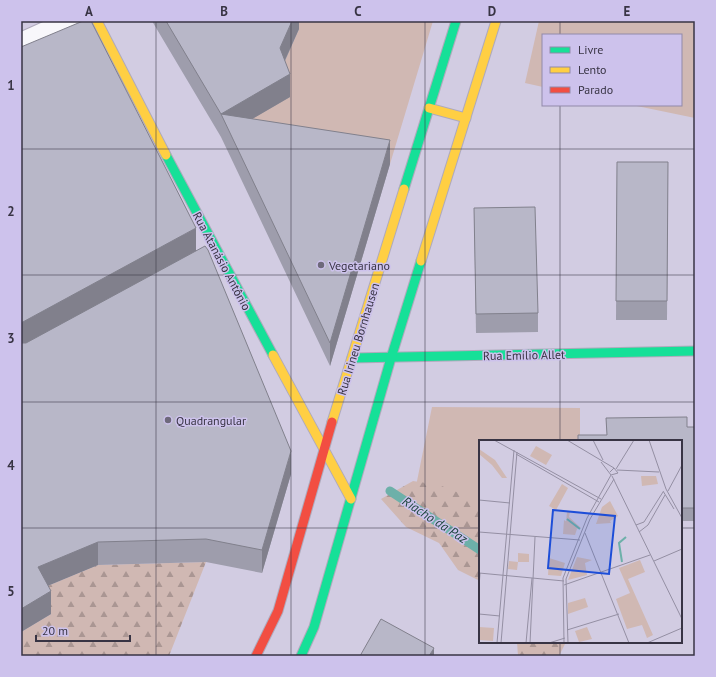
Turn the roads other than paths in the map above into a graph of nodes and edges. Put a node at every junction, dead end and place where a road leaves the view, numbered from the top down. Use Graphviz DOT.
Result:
graph roads {
  1 [pos="72,21"];
  2 [pos="97,21"];
  3 [pos="456,21"];
  4 [pos="496,21"];
  5 [pos="21,44"];
  6 [pos="429,108"];
  7 [pos="466,118"];
  8 [pos="695,351"];
  9 [pos="352,358"];
  10 [pos="391,358"];
  11 [pos="324,448"];
  12 [pos="351,499"];
  13 [pos="256,656"];
  14 [pos="300,656"];
  1 -- 5 [label="street"];
  2 -- 11 [label="street, Rua Atanásio Antônio"];
  3 -- 6 [label="street, Rua Irineu Bornhausen"];
  4 -- 7 [label="street"];
  6 -- 7 [label="street"];
  6 -- 9 [label="street, Rua Irineu Bornhausen"];
  7 -- 10 [label="street"];
  8 -- 10 [label="street, Rua Emílio Allet"];
  9 -- 10 [label="street, Rua Emílio Allet"];
  9 -- 11 [label="street, Rua Irineu Bornhausen"];
  10 -- 12 [label="street"];
  11 -- 12 [label="street, Rua Atanásio Antônio"];
  11 -- 13 [label="street, Rua Irineu Bornhausen"];
  12 -- 14 [label="street"];
}
